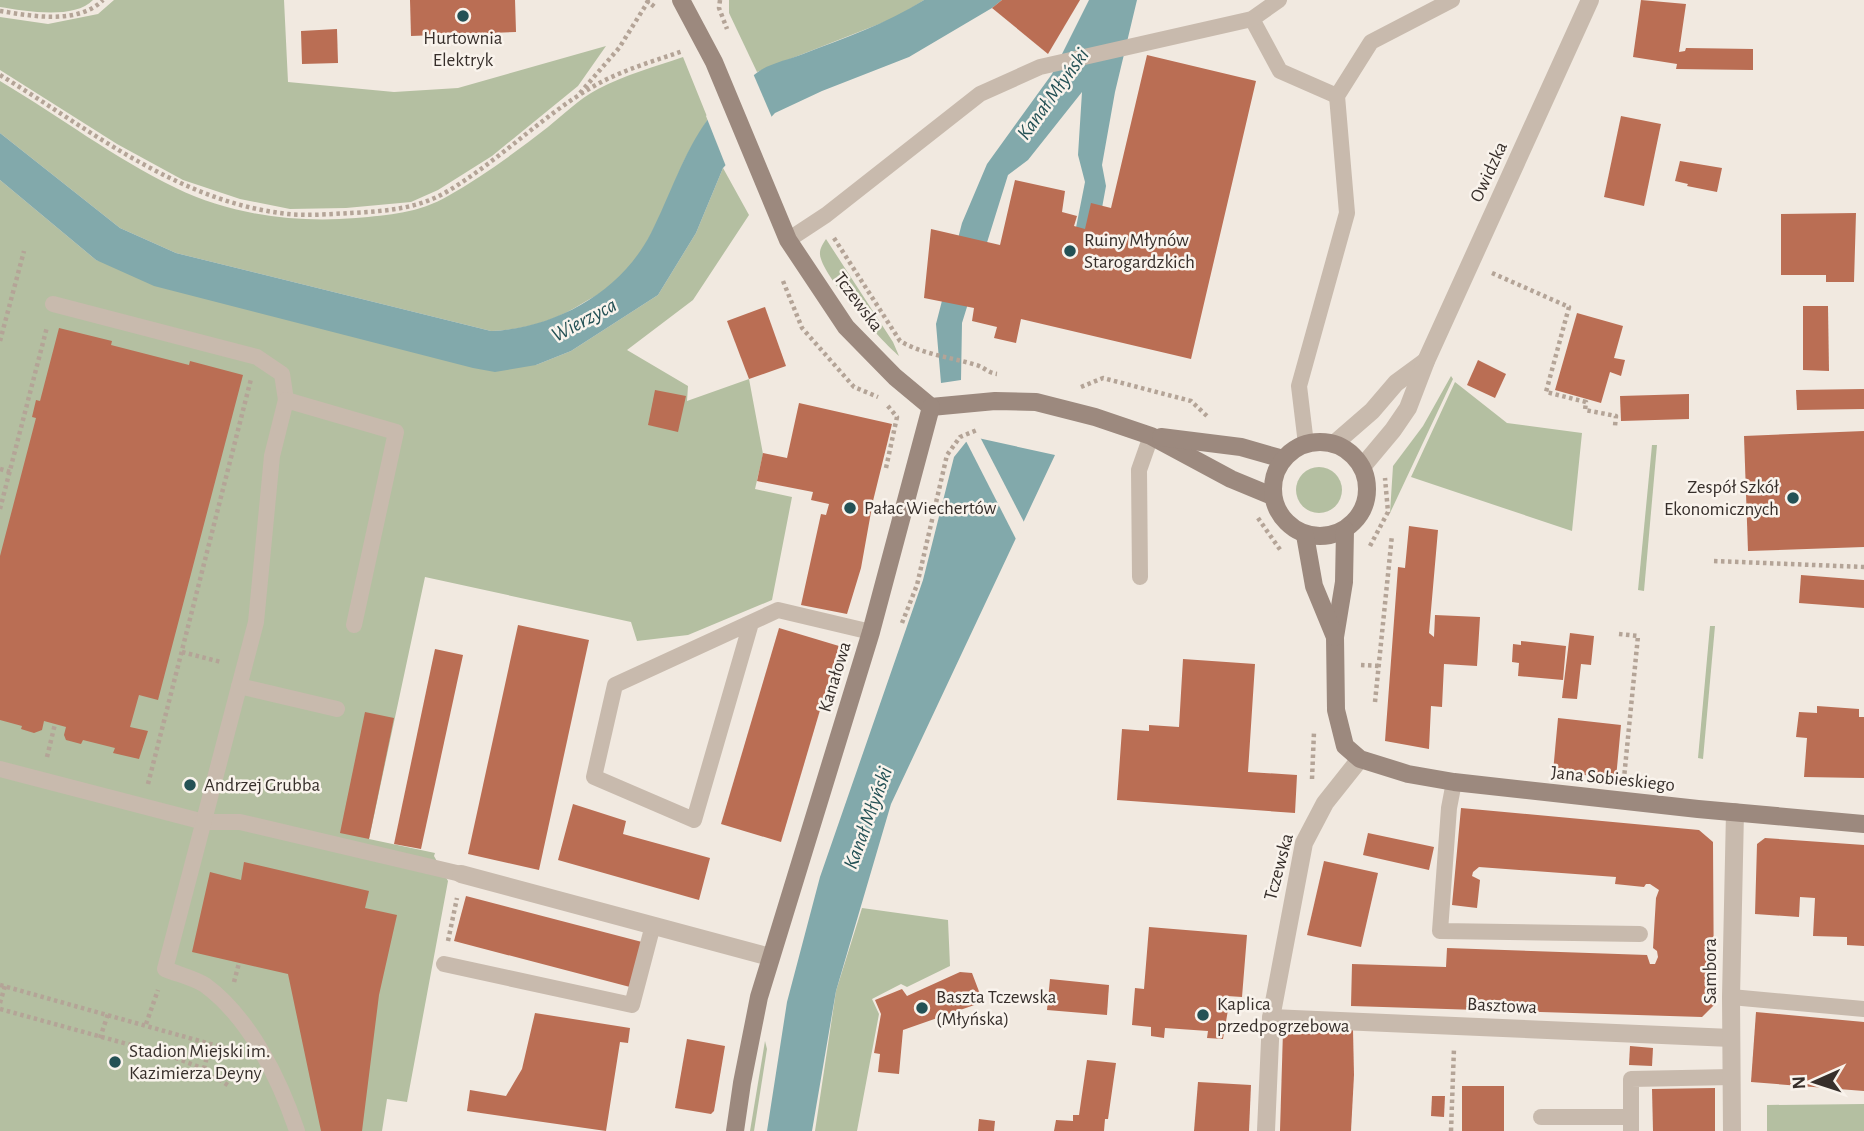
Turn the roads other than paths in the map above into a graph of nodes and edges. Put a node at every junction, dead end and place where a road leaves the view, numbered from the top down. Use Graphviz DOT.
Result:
graph roads {
  1 [pos="681,0"];
  2 [pos="1279,0"];
  3 [pos="1452,0"];
  4 [pos="1590,0"];
  5 [pos="1252,19"];
  6 [pos="1337,96"];
  7 [pos="788,240"];
  8 [pos="53,304"];
  9 [pos="1426,361"];
  10 [pos="286,400"];
  11 [pos="931,407"];
  12 [pos="1151,436"];
  13 [pos="1306,444"];
  14 [pos="1334,444"];
  15 [pos="1283,459"];
  16 [pos="1362,467"];
  17 [pos="1272,496"];
  18 [pos="1345,530"];
  19 [pos="1305,535"];
  20 [pos="1140,577"];
  21 [pos="751,623"];
  22 [pos="354,625"];
  23 [pos="871,632"];
  24 [pos="1335,637"];
  25 [pos="239,687"];
  26 [pos="337,709"];
  27 [pos="1360,759"];
  28 [pos="0,768"];
  29 [pos="1454,782"];
  30 [pos="1735,812"];
  31 [pos="204,822"];
  32 [pos="1864,824"];
  33 [pos="461,874"];
  34 [pos="653,925"];
  35 [pos="1640,934"];
  36 [pos="770,957"];
  37 [pos="444,964"];
  38 [pos="1731,997"];
  39 [pos="1864,1009"];
  40 [pos="1270,1018"];
  41 [pos="1731,1038"];
  42 [pos="1732,1077"];
  43 [pos="1541,1117"];
  44 [pos="1631,1124"];
  45 [pos="297,1131"];
  46 [pos="735,1131"];
  47 [pos="1266,1131"];
  48 [pos="1732,1131"];
  1 -- 7 [label="street, Tczewska"];
  2 -- 5 [label="lane"];
  3 -- 6 [label="lane"];
  4 -- 9 [label="street, Owidzka"];
  5 -- 6 [label="lane"];
  5 -- 7 [label="lane"];
  6 -- 13 [label="lane"];
  7 -- 11 [label="street, Tczewska"];
  8 -- 10 [label="lane"];
  9 -- 14 [label="street, Owidzka"];
  9 -- 16 [label="street, Owidzka"];
  10 -- 22 [label="lane"];
  10 -- 25 [label="lane"];
  11 -- 12 [label="street"];
  11 -- 23 [label="street, Kanałowa"];
  12 -- 15 [label="street"];
  12 -- 17 [label="street"];
  12 -- 20 [label="lane"];
  13 -- 14 [label="street"];
  13 -- 15 [label="street"];
  14 -- 16 [label="street"];
  15 -- 17 [label="street"];
  16 -- 18 [label="street"];
  17 -- 19 [label="street"];
  18 -- 19 [label="street"];
  18 -- 24 [label="street"];
  19 -- 24 [label="street"];
  21 -- 21 [label="lane"];
  21 -- 23 [label="lane"];
  23 -- 36 [label="street, Kanałowa"];
  24 -- 27 [label="street"];
  25 -- 26 [label="lane"];
  25 -- 31 [label="lane"];
  27 -- 29 [label="street, Jana Sobieskiego"];
  27 -- 40 [label="street, Tczewska"];
  28 -- 31 [label="lane"];
  29 -- 30 [label="street, Jana Sobieskiego"];
  29 -- 35 [label="lane"];
  30 -- 32 [label="street, Jana Sobieskiego"];
  30 -- 38 [label="street, Sambora"];
  31 -- 33 [label="lane"];
  31 -- 45 [label="lane"];
  33 -- 34 [label="street"];
  34 -- 36 [label="street"];
  34 -- 37 [label="lane"];
  36 -- 46 [label="street, Kanałowa"];
  38 -- 39 [label="lane"];
  38 -- 41 [label="street, Sambora"];
  40 -- 41 [label="street, Basztowa"];
  40 -- 47 [label="street, Tczewska"];
  41 -- 42 [label="street, Sambora"];
  42 -- 44 [label="lane"];
  42 -- 48 [label="street, Sambora"];
  43 -- 44 [label="lane"];
}
